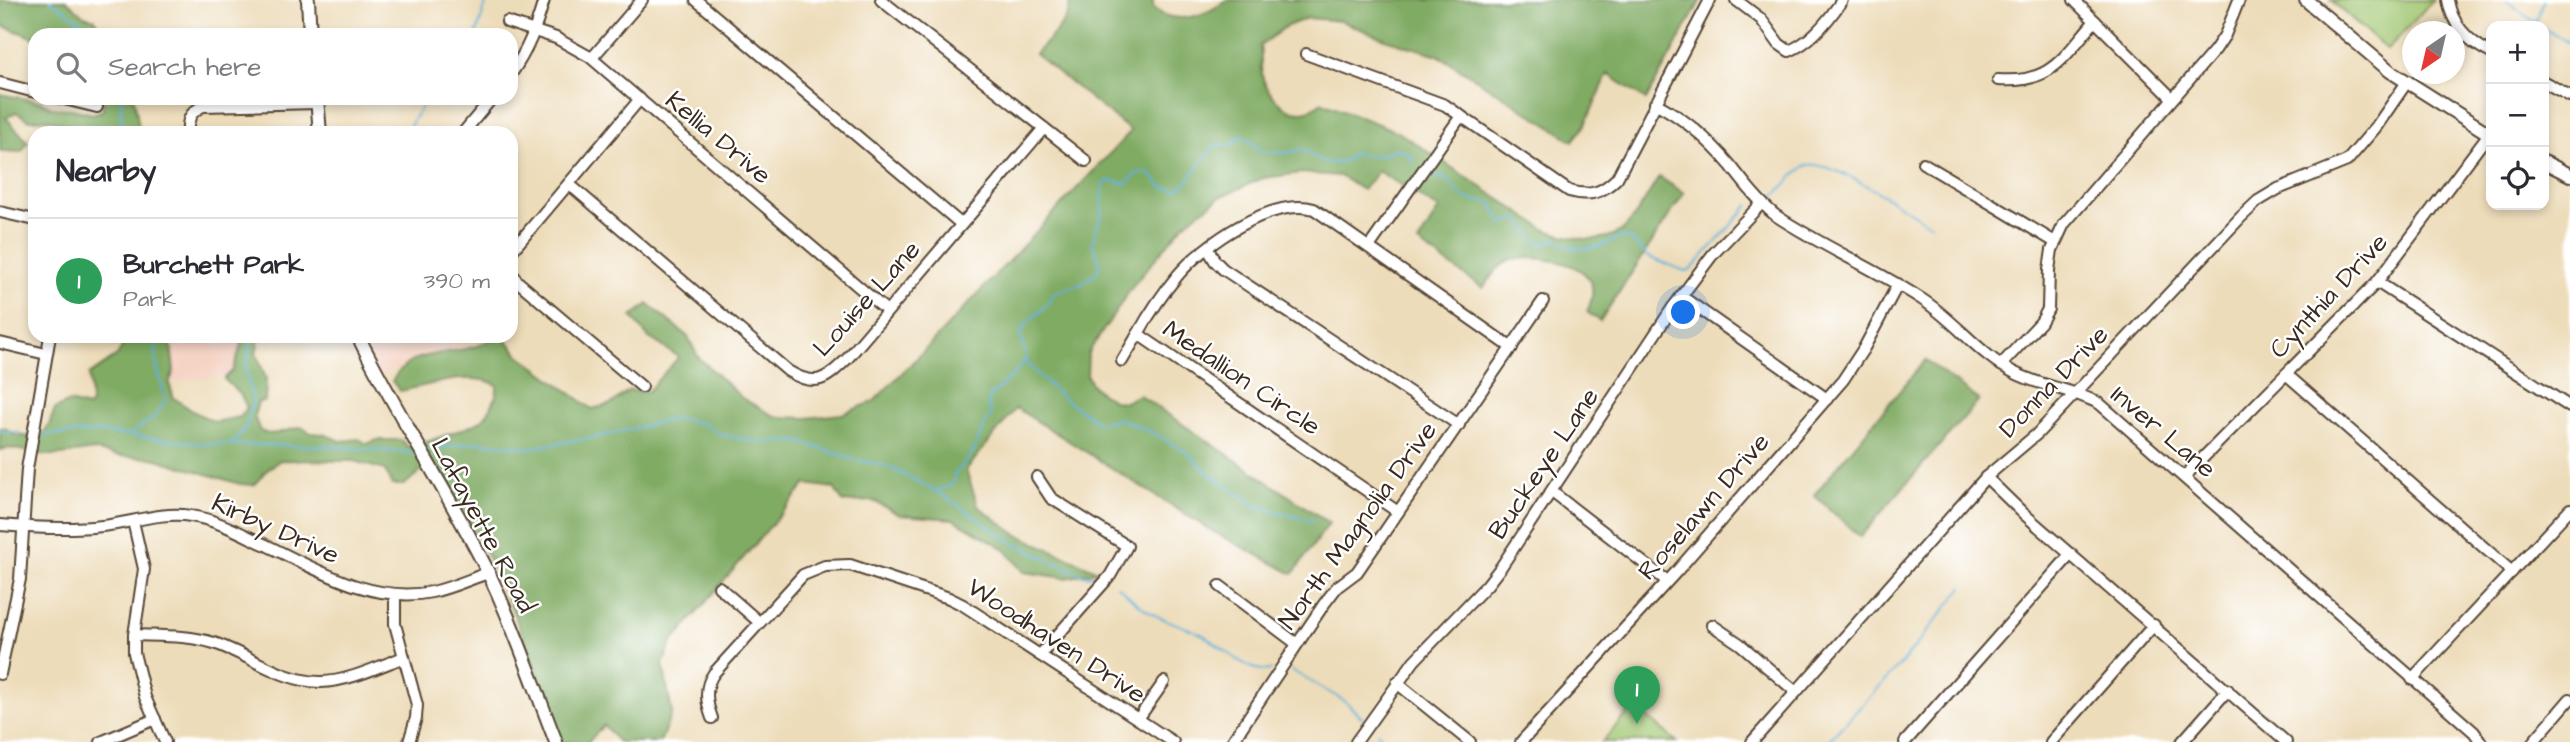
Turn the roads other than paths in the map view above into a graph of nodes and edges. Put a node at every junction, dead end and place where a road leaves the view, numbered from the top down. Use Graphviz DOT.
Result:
graph roads {
  1 [pos="308,0"];
  2 [pos="544,0"];
  3 [pos="642,0"];
  4 [pos="696,0"];
  5 [pos="881,0"];
  6 [pos="1710,0"];
  7 [pos="1736,0"];
  8 [pos="1842,0"];
  9 [pos="2074,0"];
  10 [pos="2239,0"];
  11 [pos="2448,0"];
  12 [pos="2309,1"];
  13 [pos="2095,21"];
  14 [pos="507,22"];
  15 [pos="310,28"];
  16 [pos="536,32"];
  17 [pos="2486,50"];
  18 [pos="1306,54"];
  19 [pos="592,58"];
  20 [pos="518,64"];
  21 [pos="2402,78"];
  22 [pos="1998,79"];
  23 [pos="0,83"];
  24 [pos="2406,84"];
  25 [pos="2410,84"];
  26 [pos="2548,84"];
  27 [pos="28,90"];
  28 [pos="2570,96"];
  29 [pos="2172,98"];
  30 [pos="640,99"];
  31 [pos="1655,103"];
  32 [pos="89,105"];
  33 [pos="222,105"];
  34 [pos="317,105"];
  35 [pos="486,105"];
  36 [pos="97,107"];
  37 [pos="1461,116"];
  38 [pos="187,126"];
  39 [pos="319,126"];
  40 [pos="469,126"];
  41 [pos="1044,128"];
  42 [pos="2486,130"];
  43 [pos="2486,140"];
  44 [pos="1086,161"];
  45 [pos="1923,163"];
  46 [pos="2549,164"];
  47 [pos="2570,175"];
  48 [pos="569,184"];
  49 [pos="1761,204"];
  50 [pos="0,212"];
  51 [pos="28,218"];
  52 [pos="961,224"];
  53 [pos="2055,242"];
  54 [pos="518,244"];
  55 [pos="1369,247"];
  56 [pos="1208,249"];
  57 [pos="518,282"];
  58 [pos="2377,282"];
  59 [pos="1898,284"];
  60 [pos="1681,296"];
  61 [pos="1543,301"];
  62 [pos="887,310"];
  63 [pos="1138,334"];
  64 [pos="0,343"];
  65 [pos="48,343"];
  66 [pos="362,343"];
  67 [pos="1512,348"];
  68 [pos="46,354"];
  69 [pos="1122,361"];
  70 [pos="2001,365"];
  71 [pos="2286,374"];
  72 [pos="642,387"];
  73 [pos="2074,393"];
  74 [pos="1827,399"];
  75 [pos="2570,407"];
  76 [pos="1459,425"];
  77 [pos="1037,477"];
  78 [pos="2184,477"];
  79 [pos="1986,478"];
  80 [pos="1552,492"];
  81 [pos="2570,509"];
  82 [pos="1398,512"];
  83 [pos="134,521"];
  84 [pos="0,525"];
  85 [pos="23,527"];
  86 [pos="2071,554"];
  87 [pos="2512,572"];
  88 [pos="488,573"];
  89 [pos="1667,581"];
  90 [pos="1220,586"];
  91 [pos="719,587"];
  92 [pos="396,594"];
  93 [pos="759,622"];
  94 [pos="1712,625"];
  95 [pos="2154,625"];
  96 [pos="134,635"];
  97 [pos="1297,644"];
  98 [pos="3,655"];
  99 [pos="1040,655"];
  100 [pos="404,657"];
  101 [pos="0,674"];
  102 [pos="2412,679"];
  103 [pos="1164,682"];
  104 [pos="1397,683"];
  105 [pos="2228,690"];
  106 [pos="1796,692"];
  107 [pos="2570,699"];
  108 [pos="2561,710"];
  109 [pos="712,718"];
  110 [pos="155,719"];
  111 [pos="1138,719"];
  112 [pos="2570,719"];
  113 [pos="101,742"];
  114 [pos="164,742"];
  115 [pos="409,742"];
  116 [pos="556,742"];
  117 [pos="1173,742"];
  118 [pos="1232,742"];
  119 [pos="1356,742"];
  120 [pos="1469,742"];
  121 [pos="1521,742"];
  122 [pos="1752,742"];
  123 [pos="1905,742"];
  124 [pos="2051,742"];
  125 [pos="2182,742"];
  126 [pos="2286,742"];
  127 [pos="2481,742"];
  128 [pos="2533,742"];
  1 -- 15 [label="main road"];
  2 -- 16 [label="street"];
  3 -- 19 [label="street"];
  4 -- 52 [label="street"];
  5 -- 41 [label="street"];
  6 -- 31 [label="street"];
  7 -- 8 [label="street"];
  9 -- 13 [label="street"];
  10 -- 29 [label="street"];
  11 -- 17 [label="street"];
  12 -- 21 [label="main road"];
  13 -- 22 [label="street"];
  13 -- 29 [label="street"];
  14 -- 16 [label="street, Kellia Drive"];
  16 -- 19 [label="street, Kellia Drive"];
  16 -- 20 [label="street"];
  18 -- 37 [label="street"];
  19 -- 30 [label="street, Kellia Drive"];
  23 -- 27 [label="street"];
  24 -- 73 [label="street, Donna Drive"];
  25 -- 42 [label="main road"];
  26 -- 28 [label="street"];
  29 -- 53 [label="street"];
  30 -- 48 [label="street"];
  30 -- 62 [label="street, Kellia Drive"];
  31 -- 37 [label="street"];
  31 -- 49 [label="street, Inver Lane"];
  32 -- 36 [label="street"];
  33 -- 38 [label="street"];
  34 -- 39 [label="main road"];
  35 -- 40 [label="street"];
  37 -- 55 [label="street"];
  41 -- 44 [label="street"];
  41 -- 52 [label="street, Louise Lane"];
  43 -- 58 [label="street, Cynthia Drive"];
  45 -- 53 [label="street"];
  46 -- 47 [label="main road"];
  48 -- 54 [label="street"];
  48 -- 62 [label="street, Louise Lane"];
  49 -- 59 [label="street, Inver Lane"];
  49 -- 60 [label="street, Buckeye Lane"];
  50 -- 51 [label="street"];
  52 -- 62 [label="street, Louise Lane"];
  53 -- 70 [label="street"];
  55 -- 56 [label="street, Medallion Circle"];
  55 -- 67 [label="street, Medallion Circle"];
  56 -- 63 [label="street, Medallion Circle"];
  56 -- 76 [label="street"];
  57 -- 72 [label="street"];
  58 -- 71 [label="street, Cynthia Drive"];
  58 -- 75 [label="street"];
  59 -- 70 [label="street, Inver Lane"];
  59 -- 74 [label="street, Roselawn Drive"];
  60 -- 74 [label="street"];
  60 -- 80 [label="street, Buckeye Lane"];
  61 -- 67 [label="street, North Magnolia Drive"];
  63 -- 69 [label="street"];
  63 -- 82 [label="street, Medallion Circle"];
  64 -- 68 [label="street"];
  65 -- 68 [label="street"];
  66 -- 88 [label="main road, Lafayette Road"];
  67 -- 76 [label="street, North Magnolia Drive"];
  68 -- 85 [label="street"];
  70 -- 73 [label="street, Inver Lane"];
  71 -- 78 [label="street, Cynthia Drive"];
  71 -- 87 [label="street"];
  73 -- 78 [label="street, Inver Lane"];
  73 -- 79 [label="street, Donna Drive"];
  74 -- 89 [label="street, Roselawn Drive"];
  76 -- 82 [label="street, North Magnolia Drive"];
  77 -- 99 [label="street"];
  78 -- 102 [label="street, Inver Lane"];
  79 -- 86 [label="street"];
  79 -- 106 [label="street, Donna Drive"];
  80 -- 89 [label="street"];
  80 -- 104 [label="street, Buckeye Lane"];
  81 -- 87 [label="street"];
  82 -- 97 [label="street, North Magnolia Drive"];
  83 -- 85 [label="street, Kirby Drive"];
  83 -- 92 [label="street, Kirby Drive"];
  83 -- 96 [label="street"];
  84 -- 85 [label="street, Kirby Drive"];
  85 -- 98 [label="street"];
  86 -- 95 [label="street"];
  86 -- 123 [label="street"];
  87 -- 102 [label="street"];
  88 -- 92 [label="street, Kirby Drive"];
  88 -- 116 [label="main road, Lafayette Road"];
  89 -- 121 [label="street, Roselawn Drive"];
  90 -- 97 [label="street"];
  91 -- 93 [label="street"];
  92 -- 100 [label="street"];
  93 -- 99 [label="street, Woodhaven Drive"];
  93 -- 109 [label="street, Woodhaven Drive"];
  94 -- 106 [label="street"];
  95 -- 105 [label="street"];
  95 -- 124 [label="street"];
  96 -- 100 [label="street"];
  96 -- 110 [label="street"];
  97 -- 118 [label="street, North Magnolia Drive"];
  98 -- 101 [label="street"];
  99 -- 111 [label="street, Woodhaven Drive"];
  100 -- 115 [label="street"];
  102 -- 127 [label="street, Inver Lane"];
  103 -- 111 [label="street"];
  104 -- 119 [label="street, Buckeye Lane"];
  104 -- 120 [label="street"];
  105 -- 125 [label="street"];
  105 -- 126 [label="street"];
  106 -- 122 [label="street, Donna Drive"];
  107 -- 108 [label="street"];
  108 -- 112 [label="street"];
  108 -- 128 [label="street"];
  110 -- 113 [label="street"];
  110 -- 114 [label="street"];
  111 -- 117 [label="street, Woodhaven Drive"];
}
